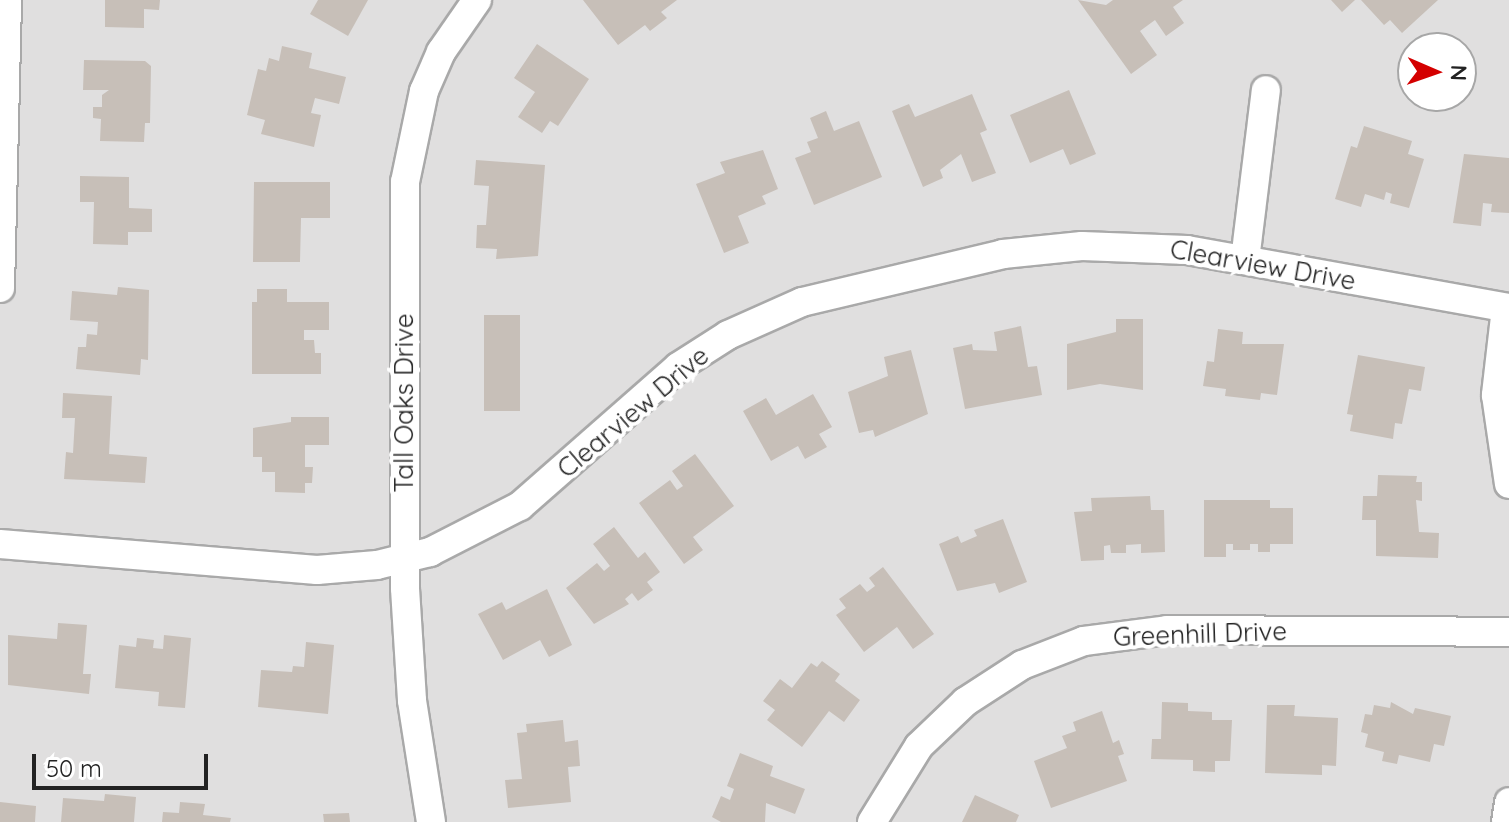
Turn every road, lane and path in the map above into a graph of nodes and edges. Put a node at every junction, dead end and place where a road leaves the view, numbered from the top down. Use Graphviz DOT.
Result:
graph roads {
  1 [pos="7,0"];
  2 [pos="477,0"];
  3 [pos="1266,90"];
  4 [pos="1245,260"];
  5 [pos="0,288"];
  6 [pos="1508,308"];
  7 [pos="1509,484"];
  8 [pos="0,544"];
  9 [pos="404,559"];
  10 [pos="1509,632"];
  11 [pos="1509,802"];
  12 [pos="431,822"];
  13 [pos="872,822"];
  14 [pos="1506,822"];
  1 -- 5 [label="street"];
  2 -- 9 [label="street, Tall Oaks Drive"];
  3 -- 4 [label="street"];
  4 -- 6 [label="street, Clearview Drive"];
  4 -- 9 [label="street, Clearview Drive"];
  6 -- 7 [label="street"];
  8 -- 9 [label="street, Clearview Drive"];
  9 -- 12 [label="street, Tall Oaks Drive"];
  10 -- 13 [label="street, Greenhill Drive"];
  11 -- 14 [label="street"];
}
